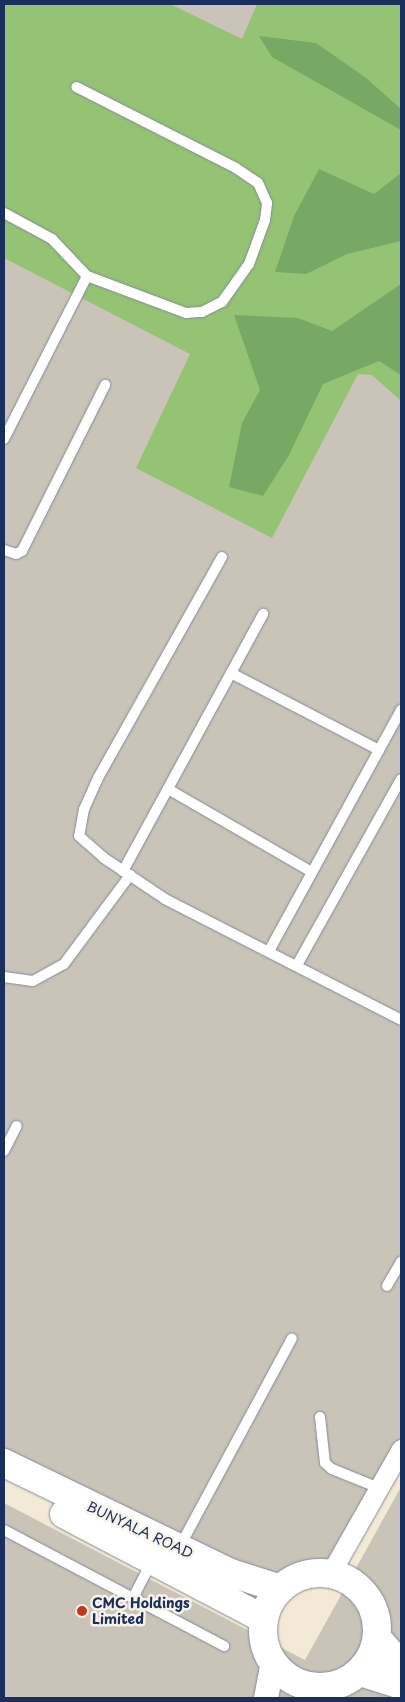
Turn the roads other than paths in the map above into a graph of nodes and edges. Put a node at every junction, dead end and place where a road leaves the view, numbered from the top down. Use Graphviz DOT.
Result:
graph roads {
  1 [pos="76,87"];
  2 [pos="4,213"];
  3 [pos="87,276"];
  4 [pos="104,385"];
  5 [pos="4,439"];
  6 [pos="4,550"];
  7 [pos="222,557"];
  8 [pos="263,614"];
  9 [pos="231,673"];
  10 [pos="401,710"];
  11 [pos="379,750"];
  12 [pos="401,779"];
  13 [pos="168,789"];
  14 [pos="312,872"];
  15 [pos="126,873"];
  16 [pos="269,951"];
  17 [pos="297,965"];
  18 [pos="4,977"];
  19 [pos="401,1020"];
  20 [pos="17,1126"];
  21 [pos="4,1151"];
  22 [pos="401,1262"];
  23 [pos="388,1286"];
  24 [pos="292,1338"];
  25 [pos="320,1417"];
  26 [pos="401,1449"];
  27 [pos="4,1462"];
  28 [pos="4,1484"];
  29 [pos="379,1488"];
  30 [pos="4,1530"];
  31 [pos="178,1548"];
  32 [pos="152,1560"];
  33 [pos="330,1574"];
  34 [pos="281,1588"];
  35 [pos="133,1598"];
  36 [pos="264,1619"];
  37 [pos="377,1638"];
  38 [pos="224,1646"];
  39 [pos="273,1661"];
  40 [pos="401,1666"];
  41 [pos="360,1672"];
  42 [pos="401,1685"];
  43 [pos="310,1693"];
  44 [pos="266,1698"];
  1 -- 3 [label="lane"];
  2 -- 3 [label="lane"];
  3 -- 5 [label="lane"];
  4 -- 6 [label="lane"];
  7 -- 15 [label="lane"];
  8 -- 9 [label="lane"];
  9 -- 11 [label="lane"];
  9 -- 13 [label="lane"];
  10 -- 11 [label="lane"];
  11 -- 14 [label="lane"];
  12 -- 17 [label="lane"];
  13 -- 14 [label="lane"];
  13 -- 15 [label="lane"];
  14 -- 16 [label="lane"];
  15 -- 16 [label="lane"];
  15 -- 18 [label="lane"];
  16 -- 17 [label="lane"];
  17 -- 19 [label="lane"];
  20 -- 21 [label="lane"];
  22 -- 23 [label="lane"];
  24 -- 31 [label="lane"];
  25 -- 29 [label="lane"];
  26 -- 29 [label="street"];
  27 -- 31 [label="main road, BUNYALA ROAD"];
  28 -- 32 [label="main road, BUNYALA ROAD"];
  29 -- 33 [label="street"];
  30 -- 35 [label="lane"];
  31 -- 34 [label="main road, BUNYALA ROAD"];
  32 -- 35 [label="lane"];
  32 -- 36 [label="main road, BUNYALA ROAD"];
  33 -- 34 [label="main road"];
  33 -- 37 [label="main road"];
  34 -- 36 [label="main road"];
  35 -- 38 [label="lane"];
  36 -- 39 [label="main road"];
  37 -- 40 [label="main road"];
  37 -- 41 [label="main road"];
  39 -- 43 [label="main road"];
  39 -- 44 [label="street"];
  41 -- 42 [label="main road"];
  41 -- 43 [label="main road"];
}
